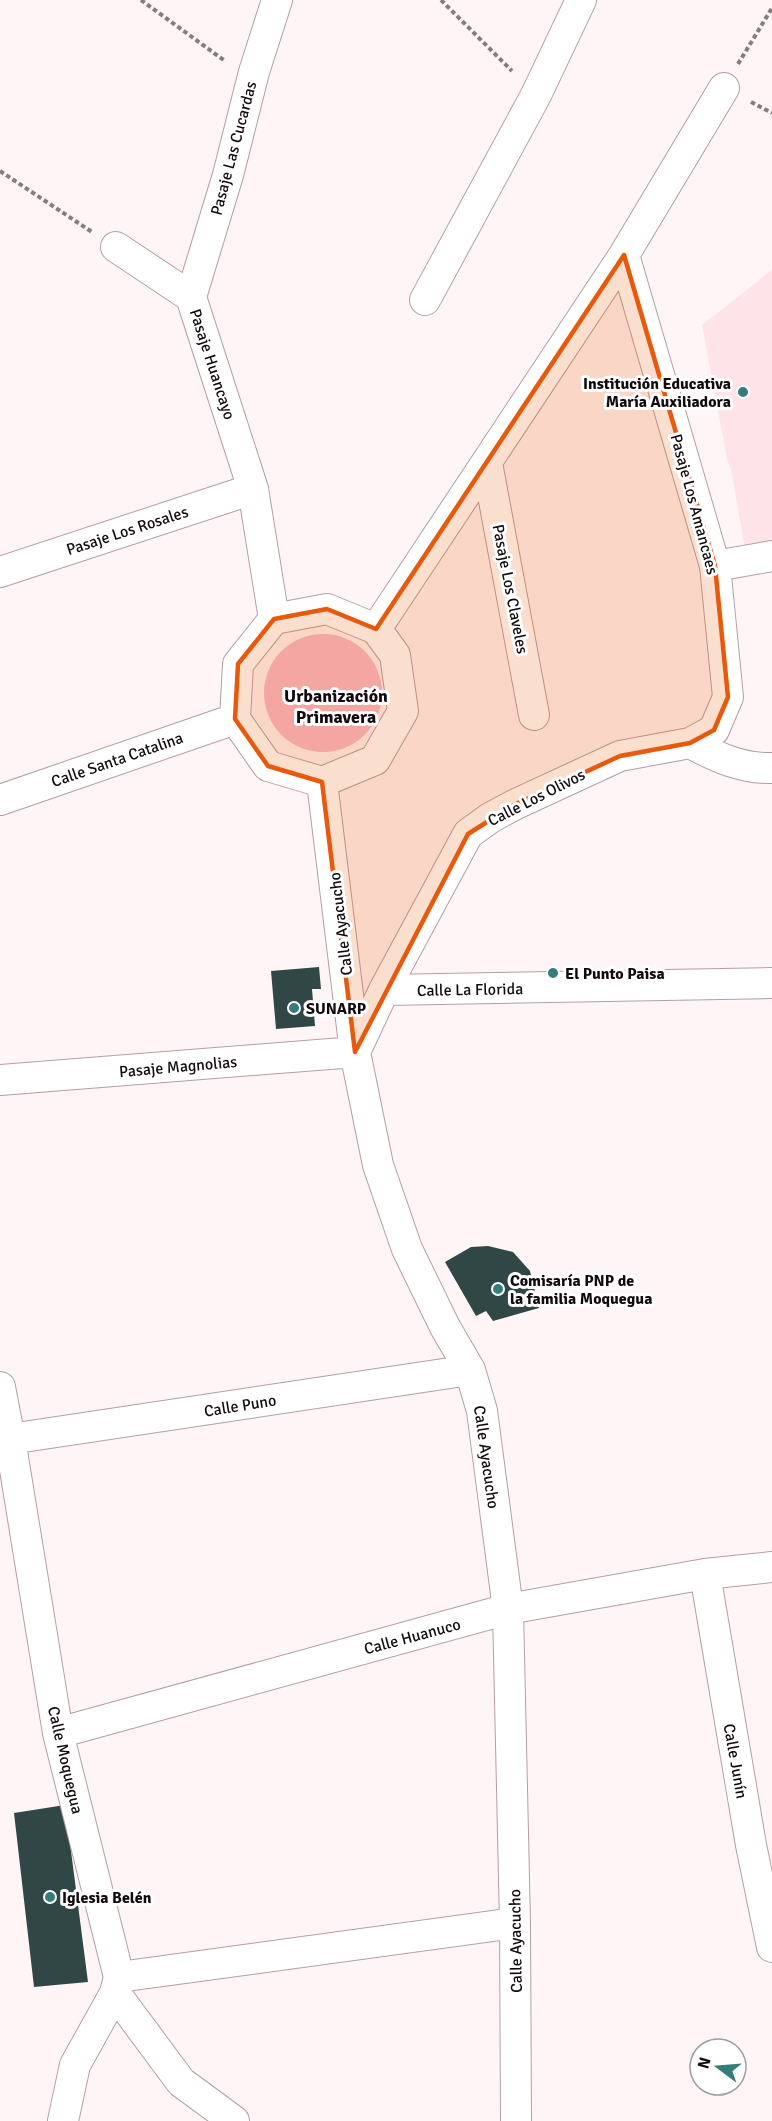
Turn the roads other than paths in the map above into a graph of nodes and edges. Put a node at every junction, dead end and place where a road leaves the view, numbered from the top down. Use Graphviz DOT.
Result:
graph roads {
  1 [pos="277,0"];
  2 [pos="581,0"];
  3 [pos="724,88"];
  4 [pos="116,247"];
  5 [pos="624,255"];
  6 [pos="191,297"];
  7 [pos="425,300"];
  8 [pos="487,463"];
  9 [pos="253,489"];
  10 [pos="772,556"];
  11 [pos="715,566"];
  12 [pos="0,572"];
  13 [pos="274,619"];
  14 [pos="376,629"];
  15 [pos="534,715"];
  16 [pos="235,719"];
  17 [pos="690,743"];
  18 [pos="772,768"];
  19 [pos="322,782"];
  20 [pos="0,800"];
  21 [pos="772,983"];
  22 [pos="384,990"];
  23 [pos="355,1052"];
  24 [pos="0,1080"];
  25 [pos="470,1370"];
  26 [pos="0,1387"];
  27 [pos="10,1439"];
  28 [pos="772,1567"];
  29 [pos="705,1574"];
  30 [pos="508,1609"];
  31 [pos="58,1733"];
  32 [pos="515,1923"];
  33 [pos="772,1947"];
  34 [pos="117,1985"];
  35 [pos="63,2121"];
  36 [pos="234,2121"];
  37 [pos="516,2121"];
  1 -- 6 [label="street, Pasaje Las Cucardas"];
  2 -- 7 [label="street"];
  3 -- 5 [label="street"];
  4 -- 6 [label="street, Pasaje Huancayo"];
  5 -- 8 [label="street"];
  5 -- 11 [label="street, Pasaje Los Amancaes"];
  6 -- 9 [label="street, Pasaje Huancayo"];
  8 -- 14 [label="street"];
  8 -- 15 [label="street, Pasaje Los Claveles"];
  9 -- 12 [label="street, Pasaje Los Rosales"];
  9 -- 13 [label="street, Pasaje Huancayo"];
  10 -- 11 [label="street"];
  11 -- 17 [label="street, Pasaje Los Amancaes"];
  13 -- 14 [label="street"];
  13 -- 16 [label="street"];
  14 -- 19 [label="street"];
  16 -- 19 [label="street"];
  16 -- 20 [label="street, Calle Santa Catalina"];
  17 -- 18 [label="street"];
  17 -- 22 [label="street, Calle Los Olivos"];
  19 -- 23 [label="street, Calle Ayacucho"];
  21 -- 22 [label="street, Calle La Florida"];
  22 -- 23 [label="street, Calle Los Olivos"];
  23 -- 24 [label="street, Pasaje Magnolias"];
  23 -- 25 [label="street, Calle Ayacucho"];
  25 -- 27 [label="street, Calle Puno"];
  25 -- 30 [label="street, Calle Ayacucho"];
  26 -- 27 [label="street, Calle Moquegua"];
  27 -- 31 [label="street, Calle Moquegua"];
  28 -- 29 [label="street, Calle Huanuco"];
  29 -- 30 [label="street, Calle Huanuco"];
  29 -- 33 [label="street, Calle Junín"];
  30 -- 31 [label="street, Calle Huanuco"];
  30 -- 32 [label="street, Calle Ayacucho"];
  31 -- 34 [label="street, Calle Moquegua"];
  32 -- 34 [label="street"];
  32 -- 37 [label="street, Calle Ayacucho"];
  34 -- 35 [label="street"];
  34 -- 36 [label="street"];
}
